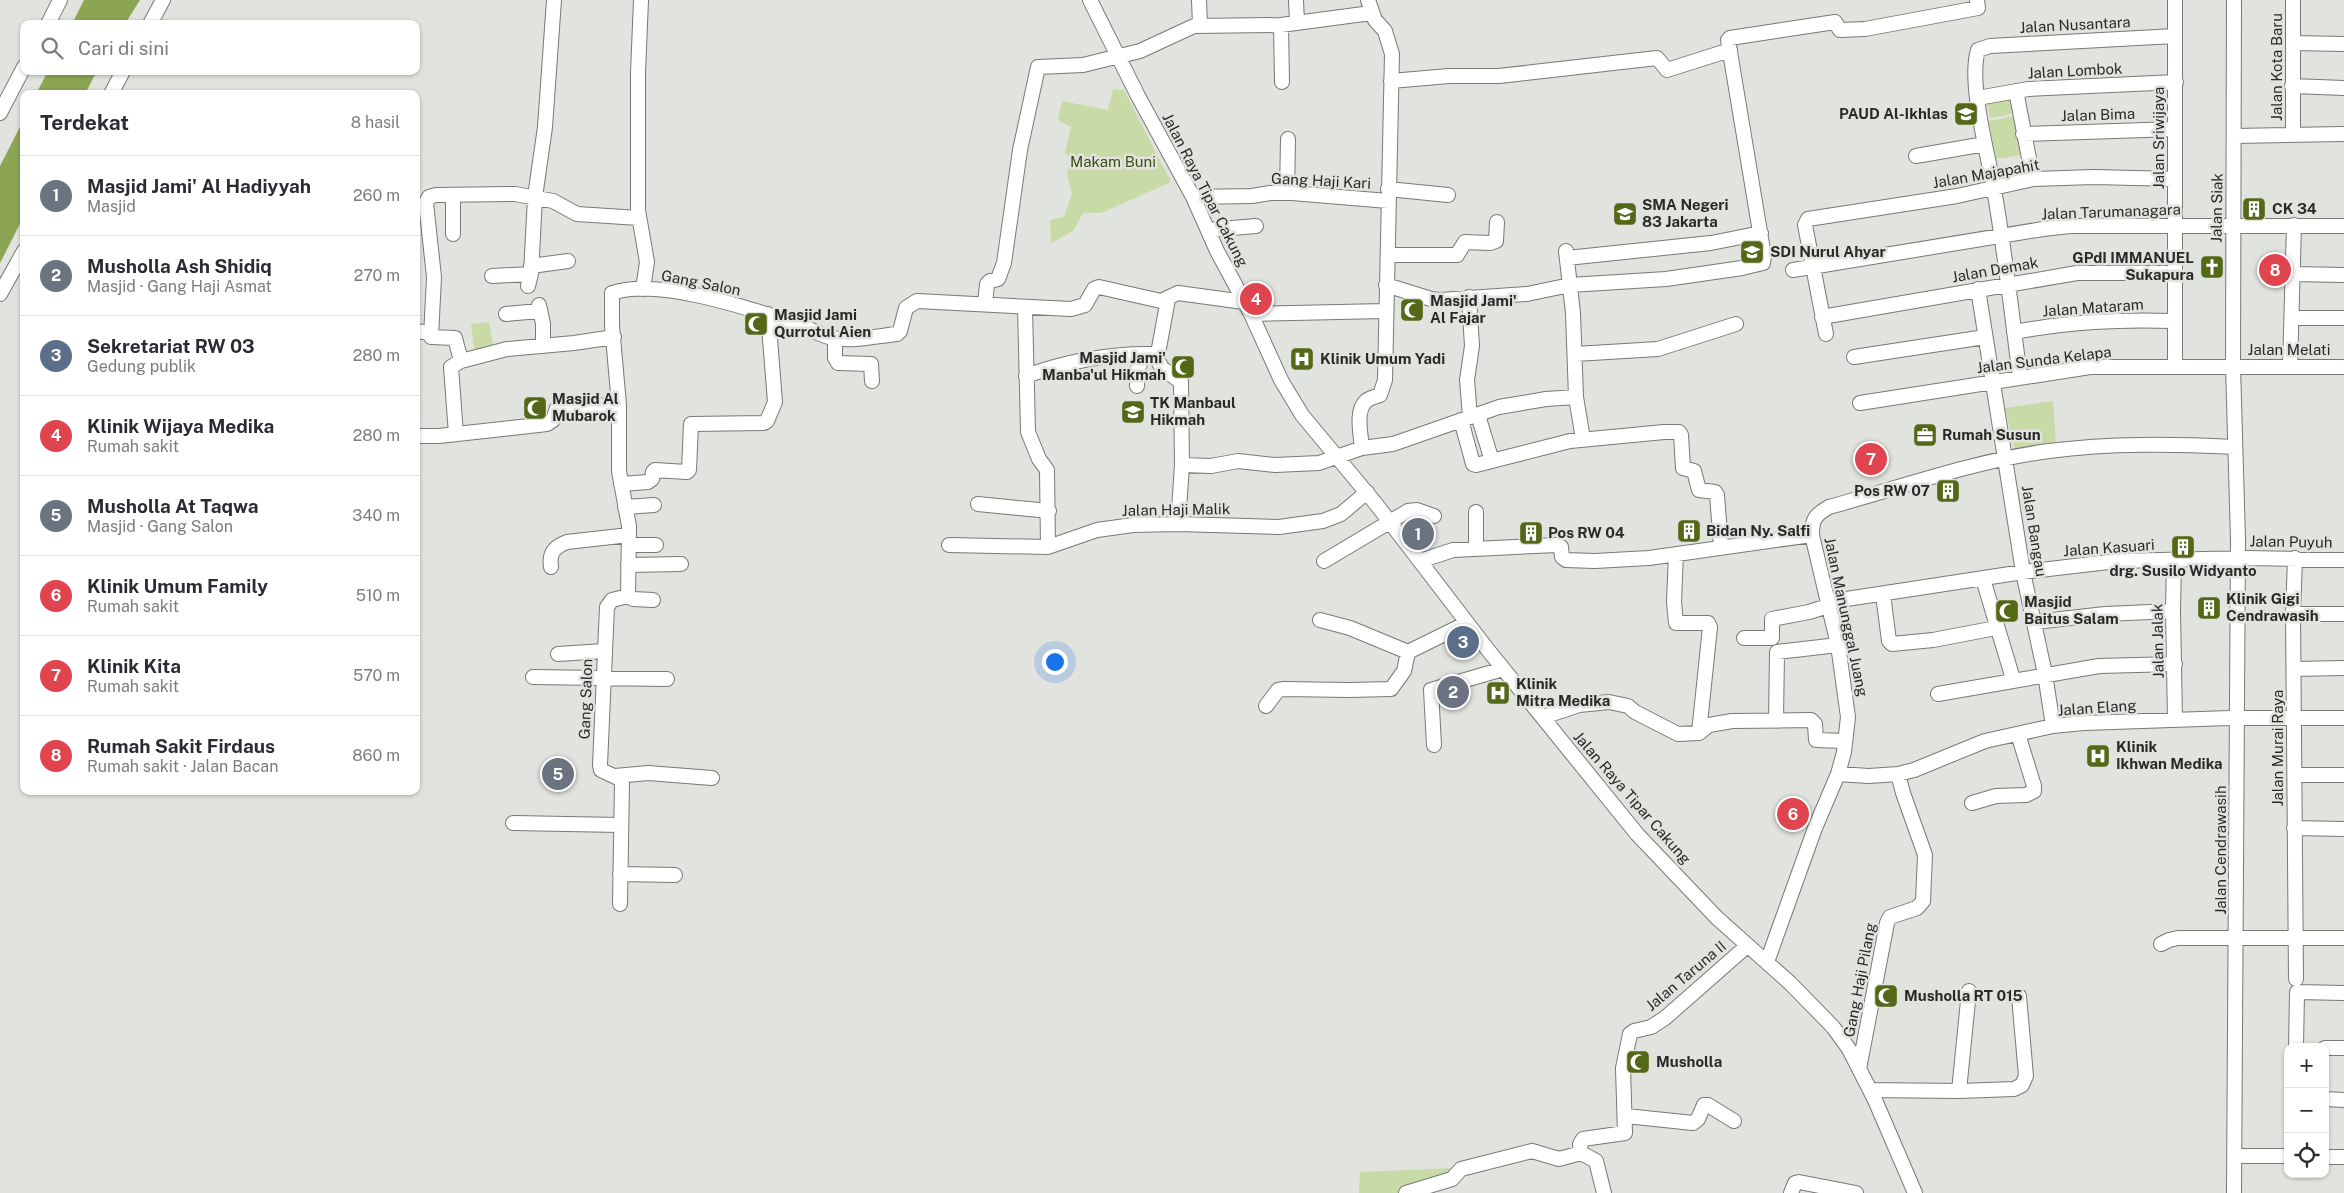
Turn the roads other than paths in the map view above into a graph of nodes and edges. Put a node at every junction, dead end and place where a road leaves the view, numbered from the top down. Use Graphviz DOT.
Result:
graph roads {
  1 [pos="60,0"];
  2 [pos="163,0"];
  3 [pos="554,0"];
  4 [pos="641,0"];
  5 [pos="1090,0"];
  6 [pos="1199,0"];
  7 [pos="1296,0"];
  8 [pos="1977,0"];
  9 [pos="2175,0"];
  10 [pos="2234,0"];
  11 [pos="2294,0"];
  12 [pos="1370,7"];
  13 [pos="50,20"];
  14 [pos="152,20"];
  15 [pos="1297,23"];
  16 [pos="1200,25"];
  17 [pos="1281,25"];
  18 [pos="2175,36"];
  19 [pos="2293,43"];
  20 [pos="2344,44"];
  21 [pos="1730,50"];
  22 [pos="1118,56"];
  23 [pos="20,75"];
  24 [pos="121,75"];
  25 [pos="1391,81"];
  26 [pos="1282,82"];
  27 [pos="2176,82"];
  28 [pos="2292,86"];
  29 [pos="2344,88"];
  30 [pos="113,90"];
  31 [pos="2016,91"];
  32 [pos="1978,98"];
  33 [pos="0,113"];
  34 [pos="2175,130"];
  35 [pos="2023,134"];
  36 [pos="2293,134"];
  37 [pos="2344,134"];
  38 [pos="2234,136"];
  39 [pos="1288,139"];
  40 [pos="1985,144"];
  41 [pos="1916,156"];
  42 [pos="2033,179"];
  43 [pos="2174,179"];
  44 [pos="1994,188"];
  45 [pos="1287,193"];
  46 [pos="453,195"];
  47 [pos="1388,195"];
  48 [pos="1448,195"];
  49 [pos="535,196"];
  50 [pos="1193,197"];
  51 [pos="639,218"];
  52 [pos="1497,222"];
  53 [pos="2294,225"];
  54 [pos="1256,226"];
  55 [pos="2175,226"];
  56 [pos="2232,226"];
  57 [pos="2344,226"];
  58 [pos="1208,230"];
  59 [pos="1761,233"];
  60 [pos="453,234"];
  61 [pos="2001,236"];
  62 [pos="1388,255"];
  63 [pos="20,257"];
  64 [pos="568,261"];
  65 [pos="1812,267"];
  66 [pos="1793,270"];
  67 [pos="2175,273"];
  68 [pos="2293,274"];
  69 [pos="530,275"];
  70 [pos="2344,275"];
  71 [pos="492,276"];
  72 [pos="1386,285"];
  73 [pos="1570,285"];
  74 [pos="2008,285"];
  75 [pos="643,289"];
  76 [pos="1978,290"];
  77 [pos="0,294"];
  78 [pos="1469,297"];
  79 [pos="1168,299"];
  80 [pos="1244,302"];
  81 [pos="985,304"];
  82 [pos="1025,308"];
  83 [pos="1385,311"];
  84 [pos="506,314"];
  85 [pos="768,314"];
  86 [pos="1251,314"];
  87 [pos="1822,317"];
  88 [pos="2293,318"];
  89 [pos="2344,318"];
  90 [pos="2174,321"];
  91 [pos="1736,324"];
  92 [pos="420,332"];
  93 [pos="2014,332"];
  94 [pos="431,333"];
  95 [pos="1826,334"];
  96 [pos="614,337"];
  97 [pos="1985,337"];
  98 [pos="835,338"];
  99 [pos="543,346"];
  100 [pos="1151,354"];
  101 [pos="1575,354"];
  102 [pos="1854,357"];
  103 [pos="460,362"];
  104 [pos="2175,366"];
  105 [pos="2233,366"];
  106 [pos="2344,366"];
  107 [pos="2290,367"];
  108 [pos="1026,376"];
  109 [pos="2020,378"];
  110 [pos="872,381"];
  111 [pos="1992,382"];
  112 [pos="1137,386"];
  113 [pos="1576,397"];
  114 [pos="1860,403"];
  115 [pos="619,405"];
  116 [pos="1470,417"];
  117 [pos="456,434"];
  118 [pos="420,436"];
  119 [pos="1583,439"];
  120 [pos="2235,447"];
  121 [pos="1362,448"];
  122 [pos="1336,457"];
  123 [pos="2006,459"];
  124 [pos="1182,465"];
  125 [pos="620,484"];
  126 [pos="1367,492"];
  127 [pos="978,504"];
  128 [pos="654,505"];
  129 [pos="625,507"];
  130 [pos="1049,511"];
  131 [pos="1476,512"];
  132 [pos="1434,516"];
  133 [pos="1390,522"];
  134 [pos="1178,524"];
  135 [pos="1812,535"];
  136 [pos="629,540"];
  137 [pos="656,545"];
  138 [pos="949,545"];
  139 [pos="1048,547"];
  140 [pos="1721,547"];
  141 [pos="1476,549"];
  142 [pos="1676,554"];
  143 [pos="2238,558"];
  144 [pos="2295,558"];
  145 [pos="2174,560"];
  146 [pos="2344,560"];
  147 [pos="1324,561"];
  148 [pos="1420,561"];
  149 [pos="681,564"];
  150 [pos="628,565"];
  151 [pos="551,567"];
  152 [pos="2024,572"];
  153 [pos="1983,579"];
  154 [pos="1883,594"];
  155 [pos="628,596"];
  156 [pos="653,600"];
  157 [pos="1827,604"];
  158 [pos="2173,612"];
  159 [pos="2293,614"];
  160 [pos="2344,614"];
  161 [pos="1320,620"];
  162 [pos="2035,622"];
  163 [pos="1467,623"];
  164 [pos="1996,628"];
  165 [pos="1744,638"];
  166 [pos="1838,645"];
  167 [pos="604,651"];
  168 [pos="1408,652"];
  169 [pos="558,654"];
  170 [pos="2175,664"];
  171 [pos="1502,668"];
  172 [pos="2344,668"];
  173 [pos="2294,669"];
  174 [pos="2045,674"];
  175 [pos="533,677"];
  176 [pos="603,678"];
  177 [pos="667,678"];
  178 [pos="2013,679"];
  179 [pos="1938,694"];
  180 [pos="1266,706"];
  181 [pos="1543,717"];
  182 [pos="2237,718"];
  183 [pos="2295,718"];
  184 [pos="2344,718"];
  185 [pos="2175,720"];
  186 [pos="1776,721"];
  187 [pos="2053,726"];
  188 [pos="1699,732"];
  189 [pos="2018,734"];
  190 [pos="1845,741"];
  191 [pos="1434,745"];
  192 [pos="1838,774"];
  193 [pos="1898,774"];
  194 [pos="2295,775"];
  195 [pos="2344,775"];
  196 [pos="615,776"];
  197 [pos="712,778"];
  198 [pos="1972,803"];
  199 [pos="513,823"];
  200 [pos="620,826"];
  201 [pos="2294,828"];
  202 [pos="2344,829"];
  203 [pos="620,874"];
  204 [pos="675,876"];
  205 [pos="620,904"];
  206 [pos="2237,938"];
  207 [pos="2296,938"];
  208 [pos="2344,938"];
  209 [pos="2161,944"];
  210 [pos="1747,946"];
  211 [pos="1767,962"];
  212 [pos="2296,985"];
  213 [pos="1969,991"];
  214 [pos="2344,993"];
  215 [pos="2019,996"];
  216 [pos="2296,1043"];
  217 [pos="2329,1048"];
  218 [pos="2344,1048"];
  219 [pos="1859,1069"];
  220 [pos="1870,1090"];
  221 [pos="1958,1091"];
  222 [pos="2329,1100"];
  223 [pos="2344,1100"];
  224 [pos="1626,1116"];
  225 [pos="1734,1121"];
  226 [pos="1880,1142"];
  227 [pos="1895,1143"];
  228 [pos="1581,1153"];
  229 [pos="2234,1156"];
  230 [pos="2284,1156"];
  231 [pos="2329,1157"];
  232 [pos="2344,1157"];
  233 [pos="1406,1193"];
  234 [pos="1604,1193"];
  235 [pos="1790,1193"];
  236 [pos="1856,1193"];
  237 [pos="1915,1193"];
  238 [pos="2234,1193"];
  1 -- 13 [label="street"];
  2 -- 14 [label="street"];
  3 -- 49 [label="street"];
  4 -- 51 [label="street"];
  5 -- 22 [label="street, Jalan Raya Tipar Cakung"];
  6 -- 16 [label="street"];
  7 -- 15 [label="street"];
  8 -- 21 [label="street"];
  9 -- 18 [label="street, Jalan Sriwijaya"];
  10 -- 38 [label="street, Jalan Siak"];
  11 -- 19 [label="street, Jalan Kota Baru"];
  12 -- 15 [label="street"];
  12 -- 25 [label="street"];
  15 -- 17 [label="street"];
  16 -- 17 [label="street"];
  16 -- 22 [label="street"];
  17 -- 26 [label="street"];
  18 -- 27 [label="street, Jalan Sriwijaya"];
  18 -- 32 [label="street, Jalan Nusantara"];
  19 -- 20 [label="street"];
  19 -- 28 [label="street, Jalan Kota Baru"];
  21 -- 25 [label="street"];
  21 -- 59 [label="street"];
  22 -- 50 [label="street, Jalan Raya Tipar Cakung"];
  22 -- 81 [label="street"];
  23 -- 33 [label="street"];
  24 -- 30 [label="street"];
  25 -- 47 [label="street"];
  27 -- 31 [label="street, Jalan Lombok"];
  27 -- 34 [label="street, Jalan Sriwijaya"];
  28 -- 29 [label="street"];
  28 -- 36 [label="street, Jalan Kota Baru"];
  31 -- 32 [label="street, Jalan Lombok"];
  31 -- 35 [label="street"];
  32 -- 40 [label="street"];
  34 -- 35 [label="street, Jalan Bima"];
  34 -- 43 [label="street, Jalan Sriwijaya"];
  35 -- 42 [label="street"];
  36 -- 37 [label="street"];
  36 -- 38 [label="street"];
  38 -- 56 [label="street, Jalan Siak"];
  39 -- 45 [label="street"];
  40 -- 41 [label="street"];
  40 -- 44 [label="street"];
  42 -- 43 [label="street, Jalan Majapahit"];
  42 -- 44 [label="street, Jalan Majapahit"];
  43 -- 55 [label="street, Jalan Sriwijaya"];
  44 -- 61 [label="street"];
  44 -- 65 [label="street, Jalan Majapahit"];
  45 -- 47 [label="street, Gang Haji Kari"];
  45 -- 50 [label="street, Gang Haji Kari"];
  46 -- 49 [label="street"];
  46 -- 60 [label="street"];
  46 -- 94 [label="street"];
  47 -- 48 [label="street, Gang Haji Kari"];
  47 -- 62 [label="street"];
  49 -- 51 [label="street"];
  49 -- 69 [label="street"];
  50 -- 58 [label="street, Jalan Raya Tipar Cakung"];
  51 -- 75 [label="street"];
  52 -- 62 [label="street"];
  53 -- 56 [label="street, Jalan Tarumanagara"];
  53 -- 57 [label="street, Jalan Tarumanagara"];
  53 -- 68 [label="street"];
  54 -- 58 [label="street"];
  55 -- 56 [label="street, Jalan Tarumanagara"];
  55 -- 61 [label="street, Jalan Tarumanagara"];
  55 -- 67 [label="street, Jalan Sriwijaya"];
  56 -- 105 [label="street, Jalan Siak"];
  58 -- 80 [label="street, Jalan Raya Tipar Cakung"];
  59 -- 73 [label="street"];
  59 -- 73 [label="street"];
  61 -- 65 [label="street, Jalan Tarumanagara"];
  61 -- 74 [label="street"];
  62 -- 72 [label="street"];
  63 -- 77 [label="street"];
  64 -- 69 [label="street"];
  65 -- 66 [label="street, Jalan Tarumanagara"];
  65 -- 87 [label="street"];
  67 -- 74 [label="street, Jalan Demak"];
  67 -- 90 [label="street, Jalan Sriwijaya"];
  68 -- 70 [label="street"];
  68 -- 88 [label="street"];
  69 -- 71 [label="street"];
  72 -- 78 [label="street"];
  72 -- 83 [label="street"];
  73 -- 78 [label="street"];
  73 -- 101 [label="street"];
  74 -- 76 [label="street, Jalan Demak"];
  74 -- 93 [label="street"];
  75 -- 85 [label="street, Gang Salon"];
  75 -- 96 [label="street, Gang Salon"];
  76 -- 87 [label="street, Jalan Demak"];
  76 -- 97 [label="street, Jalan Bangau"];
  78 -- 116 [label="street"];
  79 -- 80 [label="street, Gang Salon"];
  79 -- 82 [label="street, Gang Salon"];
  79 -- 100 [label="street"];
  80 -- 86 [label="street, Jalan Raya Tipar Cakung"];
  81 -- 82 [label="street, Gang Salon"];
  81 -- 98 [label="street, Gang Salon"];
  82 -- 108 [label="street"];
  83 -- 86 [label="street"];
  83 -- 121 [label="street"];
  84 -- 99 [label="street"];
  85 -- 98 [label="street, Gang Salon"];
  85 -- 125 [label="street"];
  86 -- 122 [label="street, Jalan Raya Tipar Cakung"];
  87 -- 95 [label="street"];
  88 -- 89 [label="street"];
  88 -- 107 [label="street"];
  90 -- 93 [label="street, Jalan Mataram"];
  90 -- 104 [label="street, Jalan Sriwijaya"];
  91 -- 101 [label="street"];
  92 -- 94 [label="street"];
  93 -- 109 [label="street"];
  94 -- 103 [label="street"];
  96 -- 99 [label="street"];
  96 -- 115 [label="street, Gang Salon"];
  97 -- 102 [label="street"];
  97 -- 111 [label="street, Jalan Bangau"];
  98 -- 110 [label="street"];
  99 -- 103 [label="street"];
  100 -- 108 [label="street"];
  100 -- 112 [label="street"];
  100 -- 124 [label="street"];
  101 -- 113 [label="street"];
  103 -- 117 [label="street"];
  104 -- 105 [label="street, Jalan Sunda Kelapa"];
  104 -- 109 [label="street, Jalan Sunda Kelapa"];
  105 -- 107 [label="street, Jalan Melati"];
  105 -- 120 [label="street, Jalan Siak"];
  106 -- 107 [label="street, Jalan Melati"];
  108 -- 130 [label="street"];
  109 -- 111 [label="street, Jalan Sunda Kelapa"];
  111 -- 114 [label="street, Jalan Sunda Kelapa"];
  111 -- 123 [label="street, Jalan Bangau"];
  113 -- 116 [label="street"];
  113 -- 119 [label="street"];
  115 -- 117 [label="street"];
  115 -- 125 [label="street, Gang Salon"];
  116 -- 119 [label="street"];
  116 -- 121 [label="street"];
  117 -- 118 [label="street"];
  119 -- 140 [label="street"];
  120 -- 123 [label="street, Jalan Manunggal Juang"];
  120 -- 143 [label="street, Jalan Cendrawasih"];
  121 -- 122 [label="street"];
  122 -- 124 [label="street"];
  122 -- 126 [label="street, Jalan Raya Tipar Cakung"];
  123 -- 135 [label="street, Jalan Manunggal Juang"];
  123 -- 152 [label="street, Jalan Bangau"];
  124 -- 134 [label="street"];
  125 -- 129 [label="street, Gang Salon"];
  126 -- 133 [label="street, Jalan Raya Tipar Cakung"];
  126 -- 134 [label="street, Jalan Haji Malik"];
  127 -- 130 [label="street"];
  128 -- 129 [label="street"];
  129 -- 136 [label="street, Gang Salon"];
  130 -- 139 [label="street"];
  131 -- 141 [label="street"];
  132 -- 133 [label="street"];
  133 -- 147 [label="street"];
  133 -- 148 [label="street, Jalan Raya Tipar Cakung"];
  134 -- 139 [label="street, Jalan Haji Malik"];
  135 -- 140 [label="street"];
  135 -- 157 [label="street, Jalan Manunggal Juang"];
  136 -- 137 [label="street"];
  136 -- 150 [label="street, Gang Salon"];
  136 -- 151 [label="street"];
  138 -- 139 [label="street, Jalan Haji Malik"];
  140 -- 142 [label="street"];
  141 -- 142 [label="street"];
  141 -- 148 [label="street"];
  142 -- 188 [label="street"];
  143 -- 144 [label="street, Jalan Puyuh"];
  143 -- 145 [label="street, Jalan Kasuari"];
  143 -- 182 [label="street, Jalan Cendrawasih"];
  144 -- 146 [label="street, Jalan Puyuh"];
  144 -- 159 [label="street, Jalan Murai Raya"];
  145 -- 152 [label="street, Jalan Kasuari"];
  145 -- 158 [label="street, Jalan Jalak"];
  148 -- 163 [label="street, Jalan Raya Tipar Cakung"];
  149 -- 150 [label="street"];
  150 -- 155 [label="street, Gang Salon"];
  152 -- 153 [label="street, Jalan Kasuari"];
  152 -- 162 [label="street, Jalan Bangau"];
  153 -- 154 [label="street, Jalan Kasuari"];
  153 -- 164 [label="street"];
  154 -- 157 [label="street, Jalan Kasuari"];
  154 -- 164 [label="street"];
  155 -- 156 [label="street"];
  155 -- 167 [label="street, Gang Salon"];
  157 -- 165 [label="street, Jalan Kasuari"];
  157 -- 166 [label="street, Jalan Manunggal Juang"];
  158 -- 162 [label="street"];
  158 -- 170 [label="street, Jalan Jalak"];
  159 -- 160 [label="street"];
  159 -- 173 [label="street, Jalan Murai Raya"];
  161 -- 168 [label="street"];
  162 -- 174 [label="street, Jalan Bangau"];
  163 -- 168 [label="street"];
  163 -- 171 [label="street, Jalan Raya Tipar Cakung"];
  164 -- 178 [label="street"];
  166 -- 186 [label="street"];
  166 -- 190 [label="street, Jalan Manunggal Juang"];
  167 -- 169 [label="street"];
  167 -- 176 [label="street, Gang Salon"];
  168 -- 180 [label="street"];
  170 -- 174 [label="street"];
  170 -- 185 [label="street, Jalan Jalak"];
  171 -- 181 [label="street, Jalan Raya Tipar Cakung"];
  171 -- 191 [label="street"];
  172 -- 173 [label="street"];
  173 -- 183 [label="street, Jalan Murai Raya"];
  174 -- 178 [label="street"];
  174 -- 187 [label="street, Jalan Bangau"];
  175 -- 176 [label="street"];
  176 -- 177 [label="street"];
  176 -- 196 [label="street, Gang Salon"];
  178 -- 179 [label="street"];
  181 -- 188 [label="street"];
  181 -- 210 [label="street, Jalan Raya Tipar Cakung"];
  182 -- 183 [label="street, Jalan Elang"];
  182 -- 185 [label="street, Jalan Elang"];
  182 -- 206 [label="street, Jalan Cendrawasih"];
  183 -- 184 [label="street, Jalan Elang"];
  183 -- 194 [label="street, Jalan Murai Raya"];
  185 -- 187 [label="street, Jalan Elang"];
  186 -- 188 [label="street"];
  186 -- 190 [label="street"];
  187 -- 189 [label="street, Jalan Elang"];
  189 -- 193 [label="street, Jalan Elang"];
  189 -- 198 [label="street"];
  190 -- 192 [label="street, Jalan Manunggal Juang"];
  192 -- 193 [label="street, Jalan Elang"];
  192 -- 211 [label="street, Jalan Manunggal Juang"];
  193 -- 219 [label="street, Gang Haji Pilang"];
  194 -- 195 [label="street"];
  194 -- 201 [label="street, Jalan Murai Raya"];
  196 -- 197 [label="street"];
  196 -- 200 [label="street, Gang Salon"];
  199 -- 200 [label="street"];
  200 -- 203 [label="street, Gang Salon"];
  201 -- 202 [label="street"];
  201 -- 207 [label="street, Jalan Murai Raya"];
  203 -- 204 [label="street"];
  203 -- 205 [label="street, Gang Salon"];
  206 -- 207 [label="street"];
  206 -- 209 [label="street"];
  206 -- 229 [label="street, Jalan Cendrawasih"];
  207 -- 208 [label="street"];
  207 -- 212 [label="street, Jalan Murai Raya"];
  210 -- 211 [label="street, Jalan Raya Tipar Cakung"];
  210 -- 224 [label="street, Jalan Taruna II"];
  211 -- 219 [label="street, Jalan Raya Tipar Cakung"];
  212 -- 214 [label="street"];
  212 -- 216 [label="street, Jalan Murai Raya"];
  213 -- 221 [label="street"];
  215 -- 221 [label="street"];
  217 -- 218 [label="street"];
  219 -- 220 [label="street, Jalan Raya Tipar Cakung"];
  220 -- 221 [label="street"];
  220 -- 227 [label="street, Jalan Raya Tipar Cakung"];
  222 -- 223 [label="street"];
  224 -- 225 [label="street"];
  224 -- 228 [label="street, Jalan Taruna II"];
  226 -- 227 [label="street"];
  227 -- 237 [label="street, Jalan Raya Tipar Cakung"];
  228 -- 233 [label="street"];
  228 -- 234 [label="street"];
  229 -- 230 [label="street"];
  229 -- 238 [label="street, Jalan Cendrawasih"];
  231 -- 232 [label="street"];
  235 -- 236 [label="street"];
}
